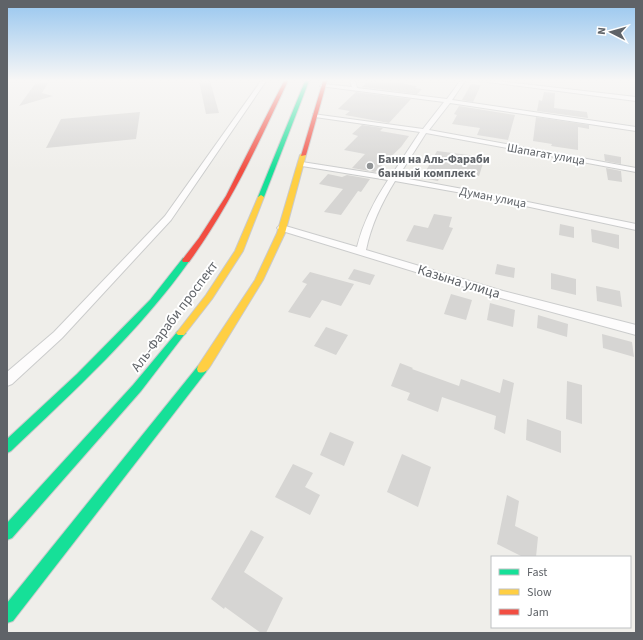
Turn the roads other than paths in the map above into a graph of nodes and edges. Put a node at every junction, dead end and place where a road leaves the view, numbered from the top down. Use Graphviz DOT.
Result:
graph roads {
  1 [pos="243,111"];
  2 [pos="271,111"];
  3 [pos="295,111"];
  4 [pos="316,111"];
  5 [pos="440,111"];
  6 [pos="521,111"];
  7 [pos="315,115"];
  8 [pos="636,128"];
  9 [pos="424,131"];
  10 [pos="302,164"];
  11 [pos="636,170"];
  12 [pos="393,179"];
  13 [pos="636,226"];
  14 [pos="282,228"];
  15 [pos="361,252"];
  16 [pos="636,330"];
  17 [pos="7,380"];
  18 [pos="7,447"];
  19 [pos="7,533"];
  20 [pos="7,615"];
  1 -- 17 [label="street"];
  2 -- 18 [label="street, Аль-Фараби проспект"];
  3 -- 19 [label="street, Аль-Фараби проспект"];
  4 -- 7 [label="street"];
  5 -- 9 [label="street"];
  6 -- 8 [label="street"];
  7 -- 9 [label="street, Шапагат улица"];
  7 -- 10 [label="street"];
  9 -- 11 [label="street, Шапагат улица"];
  9 -- 12 [label="street"];
  10 -- 12 [label="street, Думан улица"];
  10 -- 14 [label="street"];
  12 -- 13 [label="street, Думан улица"];
  12 -- 15 [label="street"];
  14 -- 15 [label="street, Казына улица"];
  14 -- 20 [label="street"];
  15 -- 16 [label="street, Казына улица"];
}
